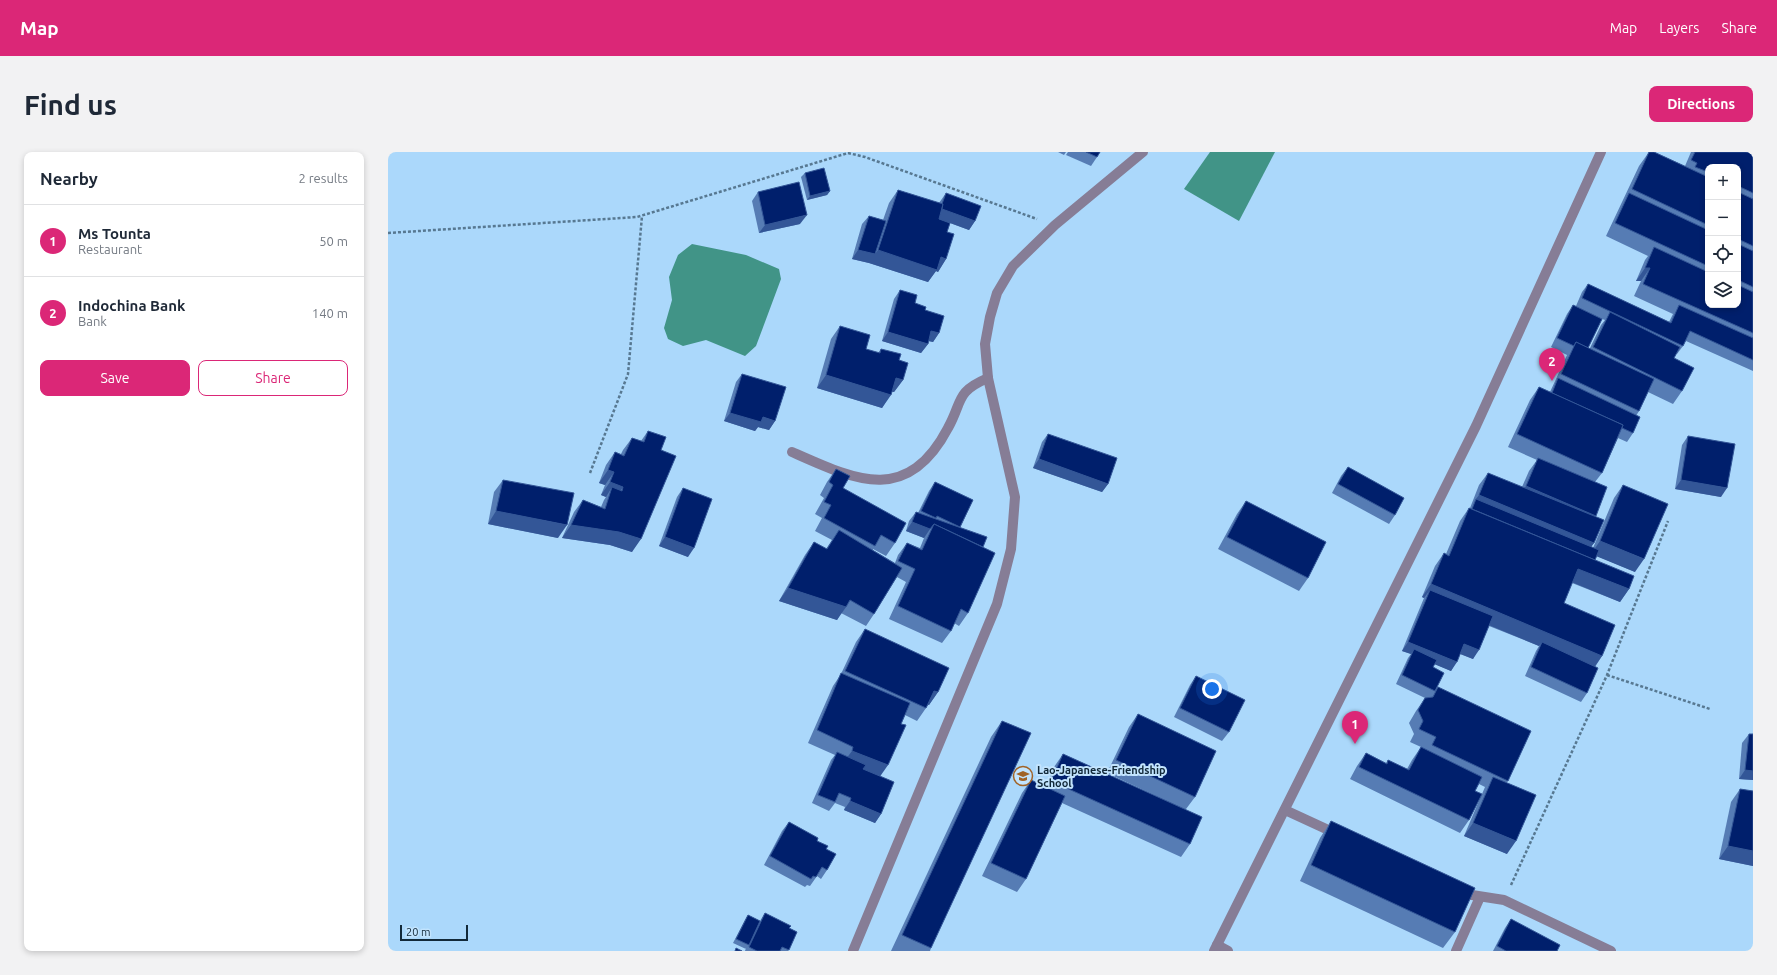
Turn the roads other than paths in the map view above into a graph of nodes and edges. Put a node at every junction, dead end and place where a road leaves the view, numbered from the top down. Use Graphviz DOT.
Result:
graph roads {
  1 [pos="1143,152"];
  2 [pos="1601,152"];
  3 [pos="988,378"];
  4 [pos="792,452"];
  5 [pos="1286,810"];
  6 [pos="1349,840"];
  7 [pos="1447,887"];
  8 [pos="1480,897"];
  9 [pos="1215,948"];
  10 [pos="853,951"];
  11 [pos="1228,951"];
  12 [pos="1456,951"];
  13 [pos="1611,951"];
  1 -- 3 [label="street"];
  2 -- 5 [label="street"];
  3 -- 4 [label="street"];
  3 -- 10 [label="street"];
  5 -- 6 [label="street"];
  5 -- 9 [label="street"];
  7 -- 8 [label="street"];
  8 -- 12 [label="street"];
  8 -- 13 [label="street"];
  9 -- 11 [label="street"];
}
